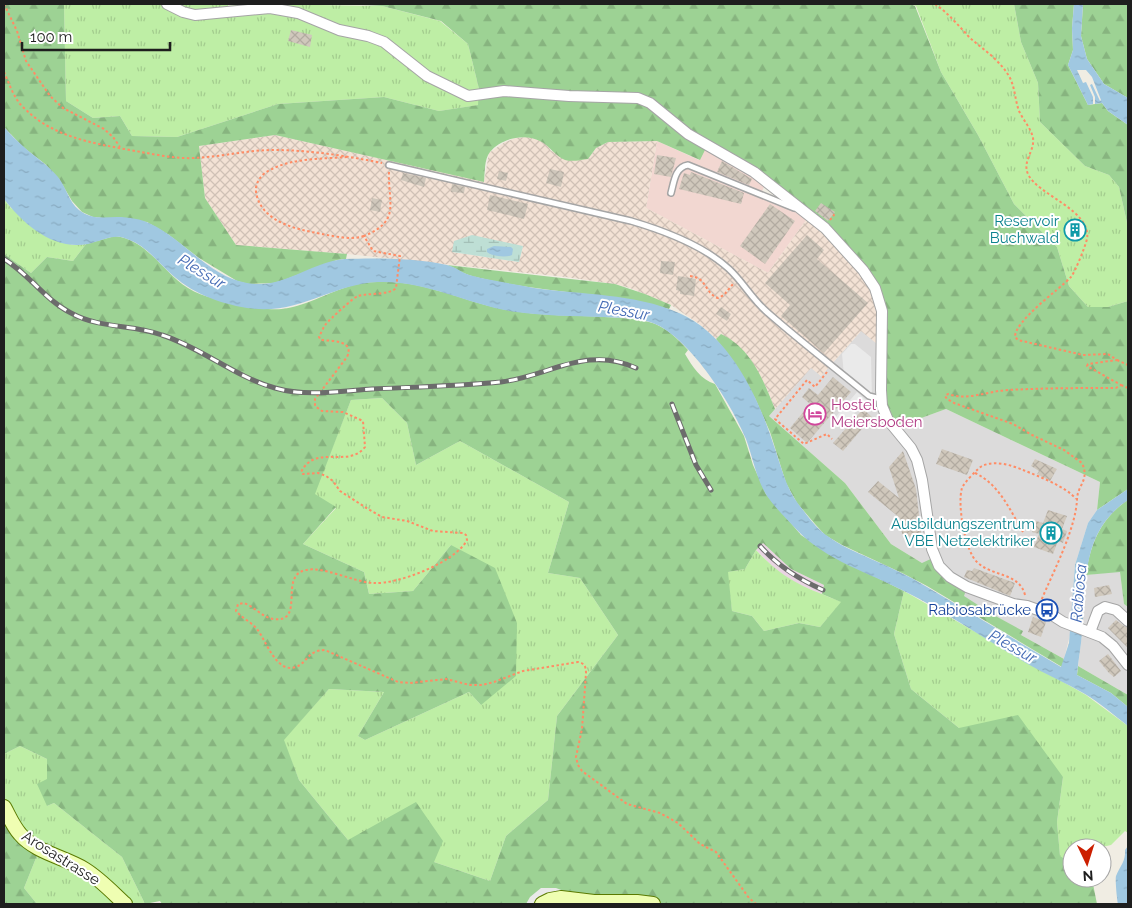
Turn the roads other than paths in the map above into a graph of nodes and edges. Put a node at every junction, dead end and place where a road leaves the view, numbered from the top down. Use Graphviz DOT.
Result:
graph roads {
  1 [pos="167,4"];
  2 [pos="390,165"];
  3 [pos="671,193"];
  4 [pos="812,218"];
  5 [pos="881,399"];
  6 [pos="1128,621"];
  7 [pos="1088,631"];
  8 [pos="1128,665"];
  9 [pos="4,807"];
  10 [pos="124,904"];
  11 [pos="542,904"];
  12 [pos="653,904"];
  1 -- 4 [label="street"];
  2 -- 5 [label="lane"];
  3 -- 4 [label="lane"];
  4 -- 5 [label="street"];
  5 -- 7 [label="street"];
  6 -- 7 [label="street"];
  7 -- 8 [label="street"];
  9 -- 10 [label="main road, Arosastrasse"];
  11 -- 12 [label="main road"];
}
